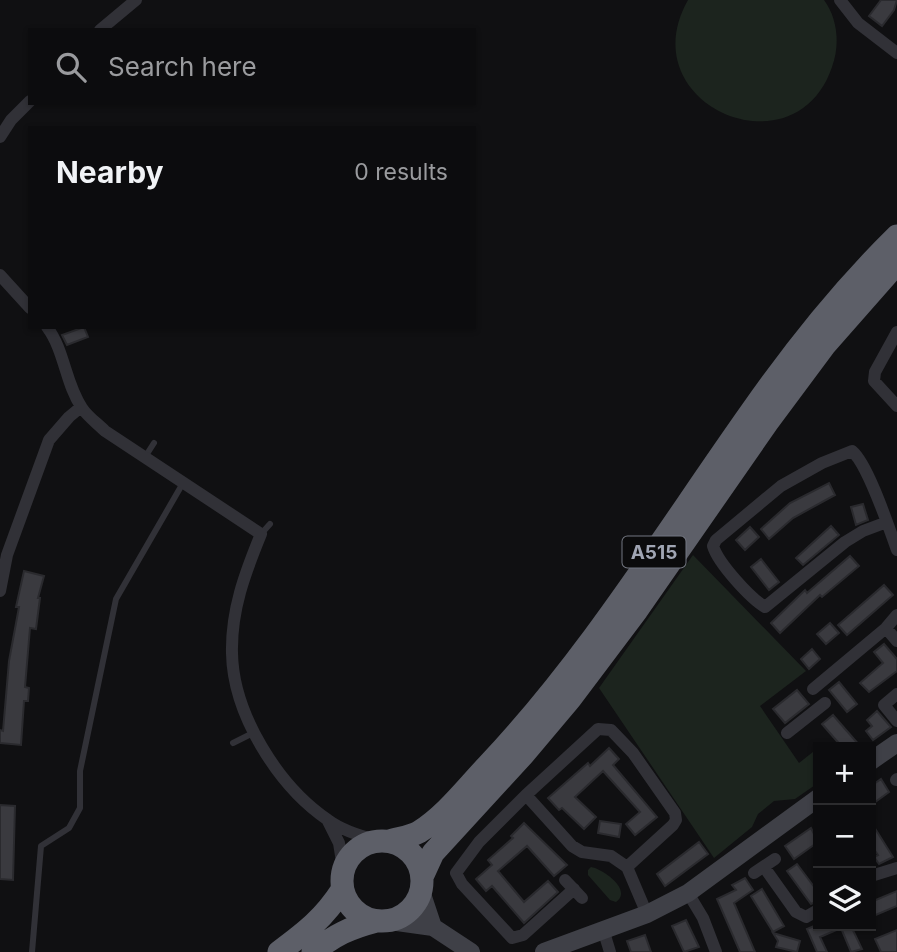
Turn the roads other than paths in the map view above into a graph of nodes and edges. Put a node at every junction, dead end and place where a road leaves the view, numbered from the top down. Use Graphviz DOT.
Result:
graph roads {
  1 [pos="136,0"];
  2 [pos="843,1"];
  3 [pos="102,28"];
  4 [pos="897,53"];
  5 [pos="28,102"];
  6 [pos="0,137"];
  7 [pos="897,236"];
  8 [pos="897,263"];
  9 [pos="0,275"];
  10 [pos="28,307"];
  11 [pos="48,329"];
  12 [pos="897,332"];
  13 [pos="897,406"];
  14 [pos="81,407"];
  15 [pos="154,443"];
  16 [pos="145,457"];
  17 [pos="184,481"];
  18 [pos="887,522"];
  19 [pos="897,550"];
  20 [pos="0,591"];
  21 [pos="897,615"];
  22 [pos="886,628"];
  23 [pos="897,641"];
  24 [pos="897,694"];
  25 [pos="897,722"];
  26 [pos="253,733"];
  27 [pos="788,733"];
  28 [pos="233,743"];
  29 [pos="897,743"];
  30 [pos="876,758"];
  31 [pos="526,795"];
  32 [pos="813,802"];
  33 [pos="328,820"];
  34 [pos="383,841"];
  35 [pos="765,866"];
  36 [pos="627,867"];
  37 [pos="897,868"];
  38 [pos="876,874"];
  39 [pos="343,878"];
  40 [pos="422,884"];
  41 [pos="573,889"];
  42 [pos="688,893"];
  43 [pos="813,912"];
  44 [pos="646,914"];
  45 [pos="383,921"];
  46 [pos="433,927"];
  47 [pos="603,929"];
  48 [pos="32,952"];
  49 [pos="279,952"];
  50 [pos="313,952"];
  51 [pos="471,952"];
  52 [pos="544,952"];
  53 [pos="610,952"];
  54 [pos="716,952"];
  1 -- 3 [label="street"];
  2 -- 4 [label="street"];
  5 -- 6 [label="street"];
  7 -- 34 [label="highway, A515"];
  8 -- 40 [label="highway, A515"];
  9 -- 10 [label="street"];
  11 -- 14 [label="street"];
  12 -- 13 [label="street"];
  14 -- 16 [label="street"];
  14 -- 20 [label="street"];
  15 -- 16 [label="lane"];
  16 -- 17 [label="street"];
  17 -- 26 [label="street"];
  17 -- 48 [label="lane"];
  18 -- 18 [label="street"];
  18 -- 19 [label="street"];
  21 -- 22 [label="street"];
  22 -- 23 [label="street"];
  22 -- 27 [label="street"];
  24 -- 25 [label="street"];
  26 -- 28 [label="lane"];
  26 -- 33 [label="street"];
  29 -- 30 [label="street"];
  31 -- 36 [label="street"];
  31 -- 36 [label="street"];
  31 -- 41 [label="street"];
  32 -- 42 [label="street"];
  33 -- 34 [label="street"];
  33 -- 39 [label="street"];
  34 -- 39 [label="highway, A515"];
  34 -- 40 [label="highway"];
  35 -- 43 [label="street"];
  36 -- 44 [label="street"];
  37 -- 38 [label="street"];
  39 -- 45 [label="highway"];
  39 -- 49 [label="highway, A515"];
  40 -- 45 [label="highway, A515"];
  40 -- 46 [label="street"];
  42 -- 44 [label="street"];
  42 -- 54 [label="street"];
  44 -- 47 [label="street"];
  45 -- 46 [label="street"];
  45 -- 50 [label="highway, A515"];
  46 -- 51 [label="street"];
  47 -- 52 [label="street"];
  47 -- 53 [label="street"];
}
